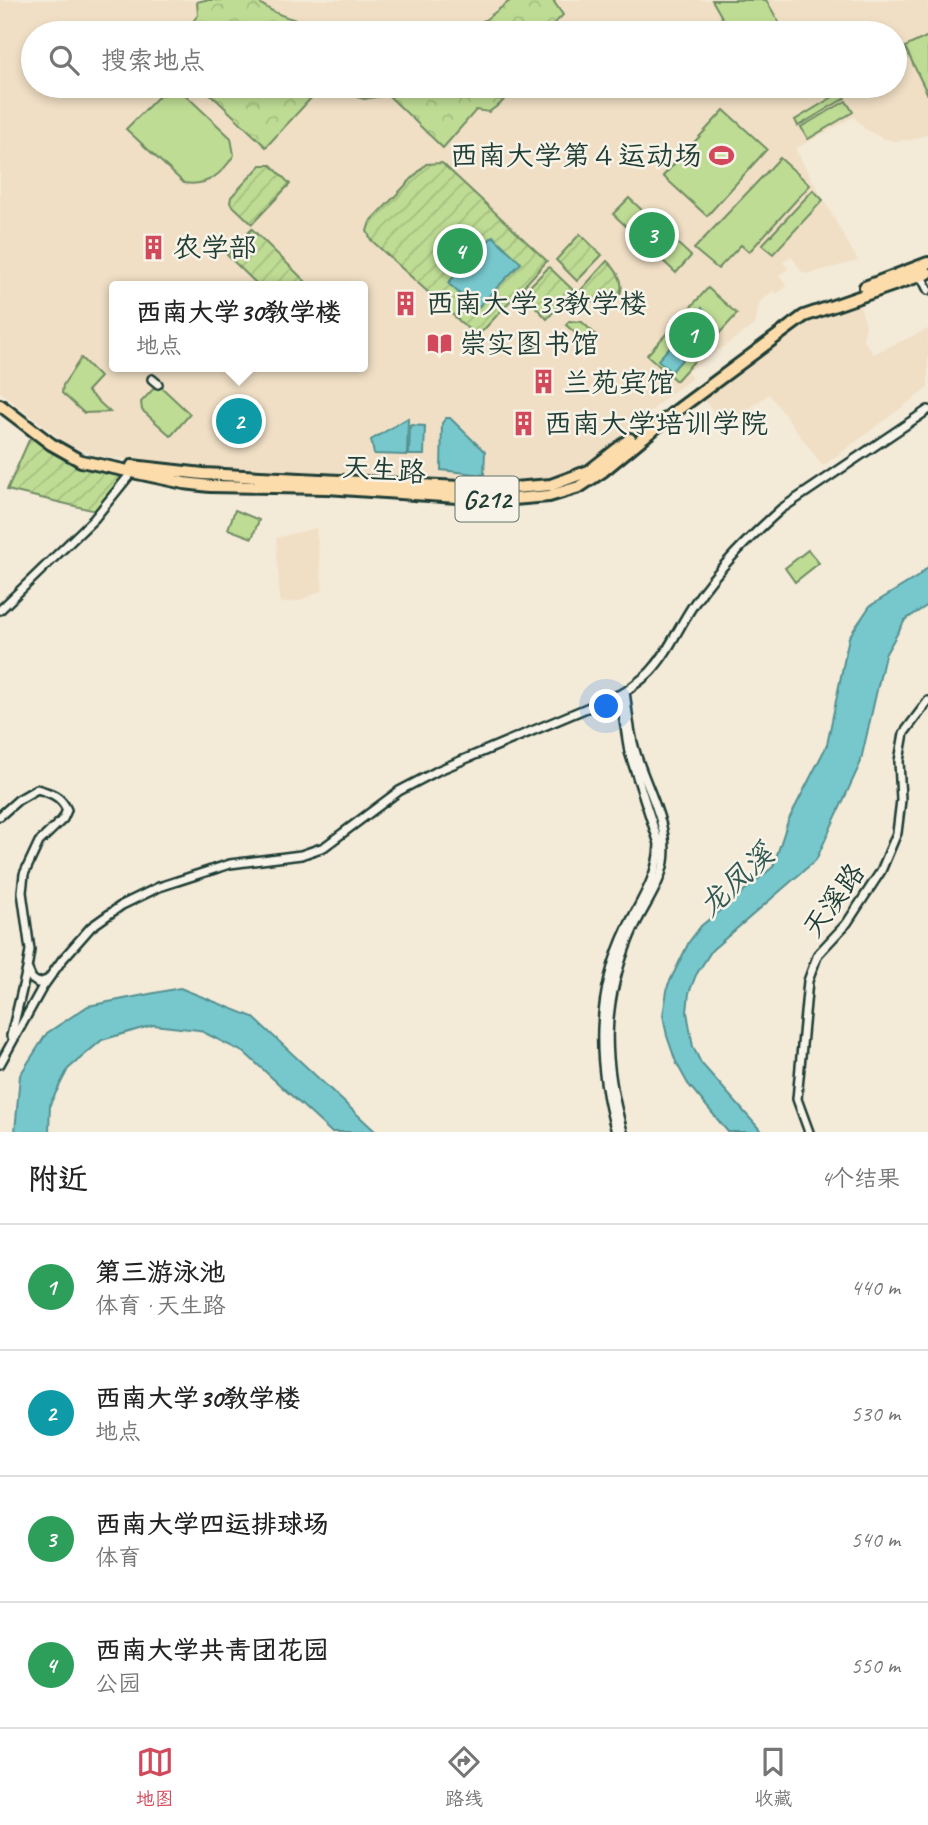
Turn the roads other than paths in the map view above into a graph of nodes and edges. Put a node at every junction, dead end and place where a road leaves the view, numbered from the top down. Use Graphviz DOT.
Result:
graph roads {
  1 [pos="923,270"];
  2 [pos="928,290"];
  3 [pos="0,397"];
  4 [pos="0,405"];
  5 [pos="928,410"];
  6 [pos="132,472"];
  7 [pos="0,610"];
  8 [pos="622,693"];
  9 [pos="928,701"];
  10 [pos="0,816"];
  11 [pos="27,969"];
  12 [pos="48,980"];
  13 [pos="9,1046"];
  14 [pos="0,1065"];
  15 [pos="616,1132"];
  16 [pos="623,1132"];
  17 [pos="809,1132"];
  1 -- 2 [label="street"];
  1 -- 3 [label="highway, 天生路 / G212"];
  1 -- 6 [label="highway, 天生路 / G212"];
  4 -- 6 [label="highway, 天生路 / G212"];
  5 -- 8 [label="street"];
  6 -- 7 [label="street"];
  8 -- 12 [label="street"];
  8 -- 15 [label="street"];
  8 -- 16 [label="street"];
  9 -- 17 [label="street, 天溪路"];
  10 -- 11 [label="street"];
  11 -- 12 [label="street"];
  11 -- 13 [label="street"];
  12 -- 13 [label="street"];
  13 -- 14 [label="street"];
}
